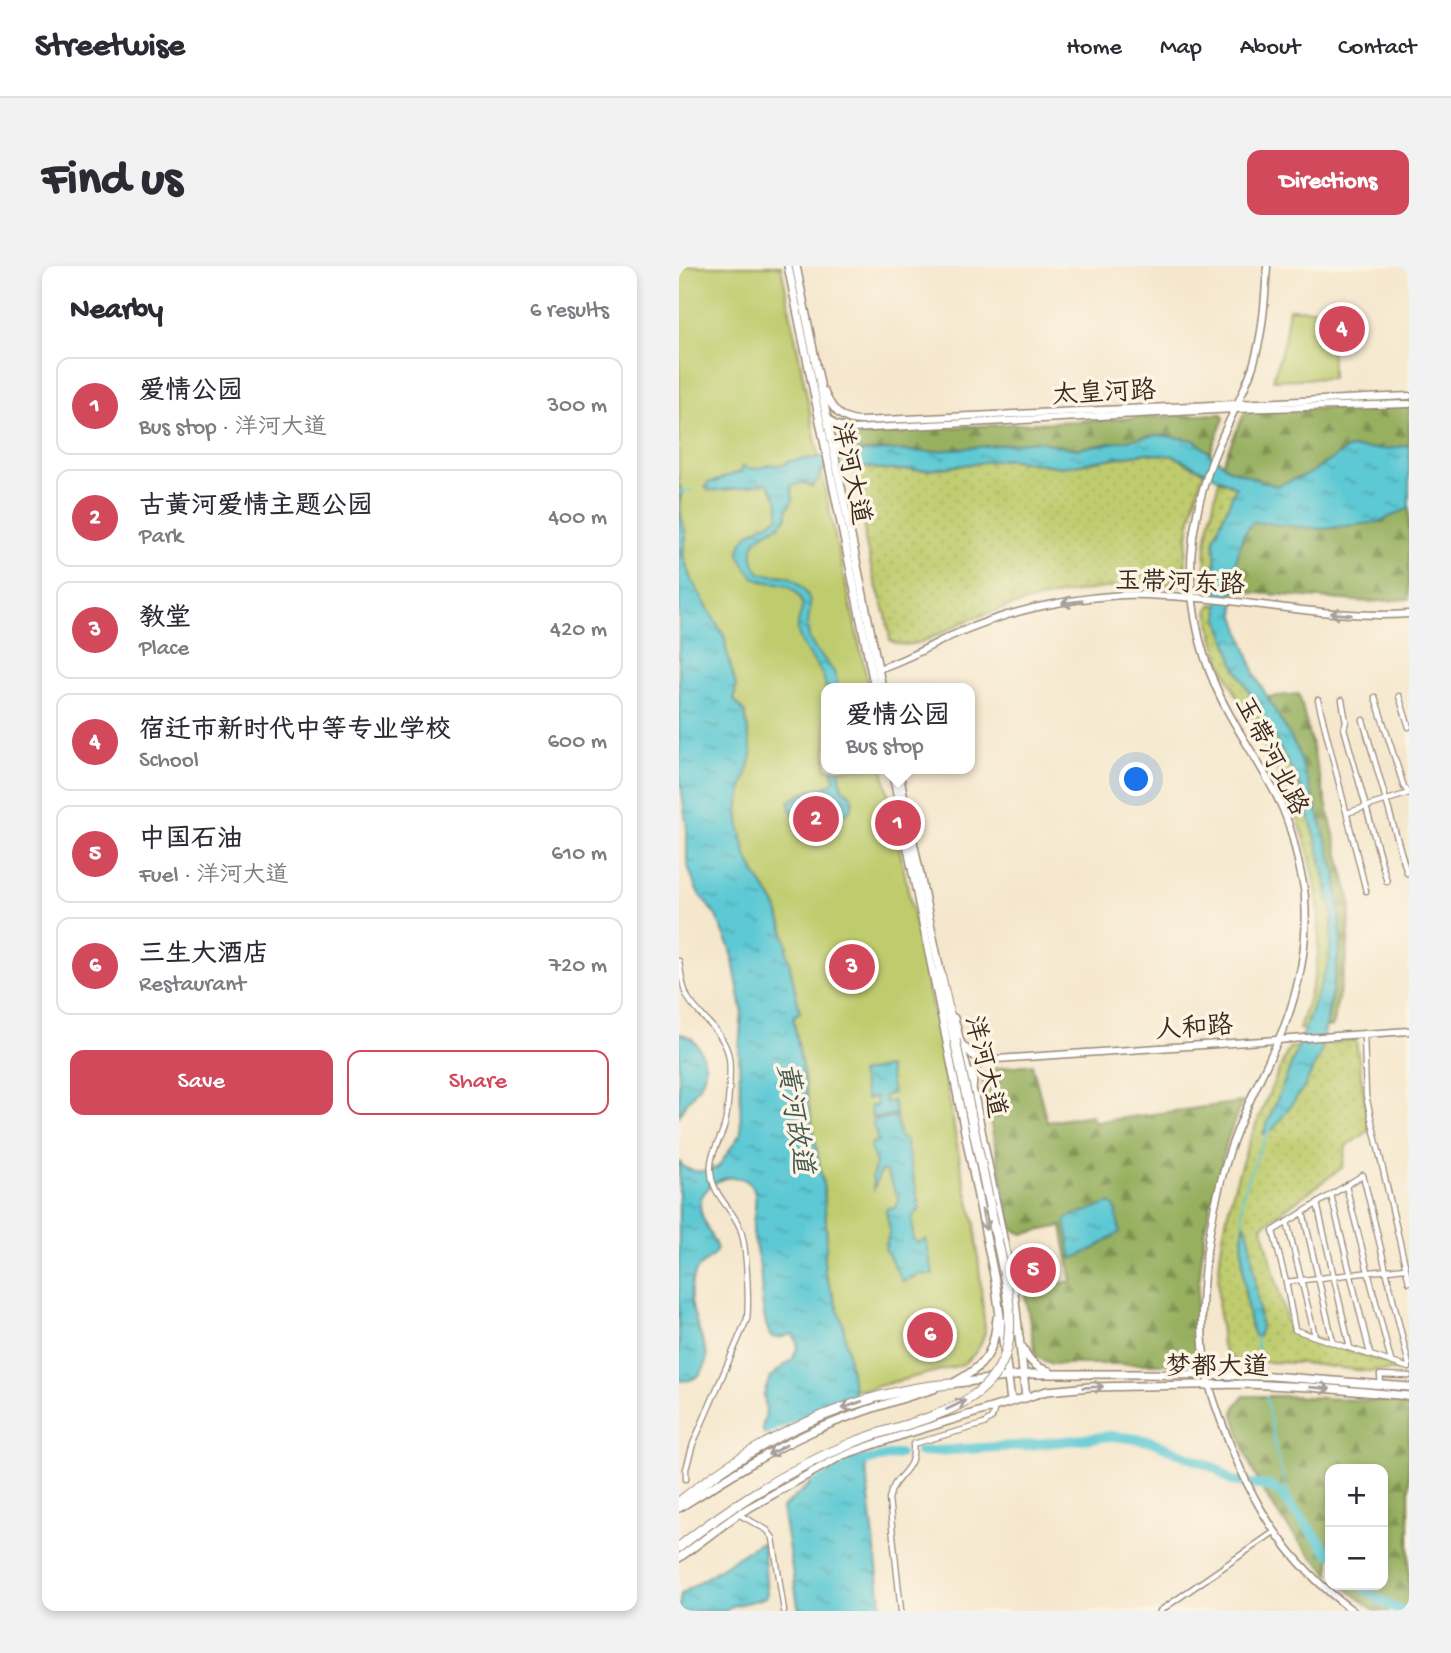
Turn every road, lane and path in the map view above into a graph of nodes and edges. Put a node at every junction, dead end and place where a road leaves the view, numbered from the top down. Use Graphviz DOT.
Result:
graph roads {
  1 [pos="788,266"];
  2 [pos="796,266"];
  3 [pos="1267,266"];
  4 [pos="820,383"];
  5 [pos="1409,396"];
  6 [pos="1409,404"];
  7 [pos="1237,406"];
  8 [pos="861,421"];
  9 [pos="828,423"];
  10 [pos="852,429"];
  11 [pos="835,459"];
  12 [pos="1192,597"];
  13 [pos="1409,614"];
  14 [pos="878,669"];
  15 [pos="875,683"];
  16 [pos="881,683"];
  17 [pos="1399,696"];
  18 [pos="1375,697"];
  19 [pos="1318,700"];
  20 [pos="1342,701"];
  21 [pos="1363,720"];
  22 [pos="1409,727"];
  23 [pos="893,774"];
  24 [pos="899,774"];
  25 [pos="1409,793"];
  26 [pos="1387,800"];
  27 [pos="1365,807"];
  28 [pos="1347,813"];
  29 [pos="1407,873"];
  30 [pos="1387,882"];
  31 [pos="1367,891"];
  32 [pos="679,961"];
  33 [pos="940,973"];
  34 [pos="1409,1031"];
  35 [pos="1364,1033"];
  36 [pos="1278,1039"];
  37 [pos="958,1041"];
  38 [pos="982,1060"];
  39 [pos="974,1095"];
  40 [pos="1346,1186"];
  41 [pos="1331,1195"];
  42 [pos="1317,1203"];
  43 [pos="1303,1212"];
  44 [pos="1287,1222"];
  45 [pos="1405,1268"];
  46 [pos="1387,1271"];
  47 [pos="1368,1273"];
  48 [pos="1350,1275"];
  49 [pos="1335,1276"];
  50 [pos="1318,1278"];
  51 [pos="1302,1280"];
  52 [pos="1286,1282"];
  53 [pos="1409,1282"];
  54 [pos="999,1303"];
  55 [pos="1315,1337"];
  56 [pos="1020,1339"];
  57 [pos="1334,1343"];
  58 [pos="1350,1348"];
  59 [pos="1370,1355"];
  60 [pos="1391,1362"];
  61 [pos="1409,1367"];
  62 [pos="1067,1374"];
  63 [pos="1022,1375"];
  64 [pos="1207,1375"];
  65 [pos="1409,1376"];
  66 [pos="1009,1377"];
  67 [pos="951,1384"];
  68 [pos="1210,1385"];
  69 [pos="1381,1385"];
  70 [pos="1409,1387"];
  71 [pos="1409,1396"];
  72 [pos="1026,1398"];
  73 [pos="1011,1401"];
  74 [pos="995,1406"];
  75 [pos="686,1479"];
  76 [pos="679,1502"];
  77 [pos="679,1508"];
  78 [pos="738,1514"];
  79 [pos="1274,1532"];
  80 [pos="679,1547"];
  81 [pos="679,1558"];
  82 [pos="784,1611"];
  83 [pos="901,1611"];
  84 [pos="1160,1611"];
  85 [pos="1353,1611"];
  1 -- 9 [label="main road, 洋河大道"];
  2 -- 4 [label="main road, 洋河大道"];
  3 -- 7 [label="street, 玉带河北路"];
  4 -- 8 [label="street"];
  4 -- 9 [label="main road, 洋河大道"];
  5 -- 7 [label="street, 太皇河路"];
  6 -- 7 [label="street, 太皇河路"];
  7 -- 8 [label="street, 太皇河路"];
  7 -- 10 [label="street, 太皇河路"];
  7 -- 12 [label="street, 玉带河北路"];
  8 -- 9 [label="street, 太皇河路"];
  9 -- 10 [label="street, 太皇河路"];
  9 -- 11 [label="main road, 洋河大道"];
  9 -- 15 [label="main road, 洋河大道"];
  10 -- 11 [label="street"];
  11 -- 14 [label="main road, 洋河大道"];
  13 -- 12 [label="street, 玉带河东路, one-way"];
  12 -- 14 [label="street, 玉带河东路, one-way"];
  12 -- 36 [label="street, 玉带河北路"];
  14 -- 16 [label="main road, 洋河大道"];
  17 -- 22 [label="street"];
  18 -- 25 [label="street"];
  19 -- 28 [label="street"];
  20 -- 27 [label="street"];
  21 -- 26 [label="street"];
  23 -- 54 [label="main road, 洋河大道, one-way"];
  24 -- 33 [label="main road"];
  25 -- 26 [label="street"];
  26 -- 27 [label="street"];
  26 -- 29 [label="street"];
  27 -- 28 [label="street"];
  27 -- 30 [label="street"];
  28 -- 31 [label="street"];
  32 -- 75 [label="street"];
  33 -- 37 [label="highway"];
  34 -- 35 [label="street, 人和路"];
  35 -- 36 [label="street, 人和路"];
  35 -- 45 [label="street"];
  36 -- 38 [label="street, 人和路"];
  36 -- 64 [label="street, 玉带河北路"];
  37 -- 38 [label="street"];
  37 -- 39 [label="main road, 洋河大道"];
  80 -- 37 [label="highway, one-way, bridge"];
  38 -- 39 [label="street"];
  39 -- 56 [label="main road, 洋河大道"];
  40 -- 41 [label="street"];
  40 -- 46 [label="street"];
  40 -- 47 [label="street"];
  41 -- 42 [label="street"];
  41 -- 48 [label="street"];
  42 -- 43 [label="street"];
  42 -- 49 [label="street"];
  43 -- 44 [label="street"];
  43 -- 50 [label="street"];
  44 -- 51 [label="street"];
  44 -- 52 [label="street"];
  45 -- 46 [label="street"];
  45 -- 53 [label="street"];
  46 -- 47 [label="street"];
  46 -- 61 [label="street"];
  47 -- 48 [label="street"];
  47 -- 60 [label="street"];
  48 -- 49 [label="street"];
  48 -- 59 [label="street"];
  49 -- 50 [label="street"];
  49 -- 58 [label="street"];
  50 -- 51 [label="street"];
  50 -- 57 [label="street"];
  51 -- 52 [label="street"];
  51 -- 55 [label="street"];
  52 -- 55 [label="street"];
  54 -- 66 [label="main road, 洋河大道"];
  54 -- 67 [label="main road"];
  55 -- 57 [label="street"];
  56 -- 62 [label="main road"];
  56 -- 63 [label="main road, 洋河大道"];
  57 -- 58 [label="street"];
  58 -- 59 [label="street"];
  59 -- 60 [label="street"];
  60 -- 61 [label="street"];
  62 -- 63 [label="main road, 梦都大道"];
  62 -- 64 [label="main road, 梦都大道"];
  63 -- 66 [label="main road"];
  63 -- 72 [label="main road, 洋河大道"];
  64 -- 68 [label="street, 玉带河北路"];
  64 -- 69 [label="main road, 梦都大道"];
  65 -- 69 [label="street"];
  66 -- 67 [label="main road"];
  66 -- 73 [label="main road, 洋河大道"];
  67 -- 76 [label="highway, one-way"];
  67 -- 77 [label="main road, one-way"];
  68 -- 71 [label="main road, 梦都大道, one-way"];
  72 -- 68 [label="main road, 梦都大道, one-way"];
  68 -- 79 [label="street, 玉带河北路"];
  69 -- 70 [label="main road, 梦都大道"];
  72 -- 73 [label="main road"];
  73 -- 74 [label="main road"];
  74 -- 78 [label="main road"];
  74 -- 83 [label="street"];
  78 -- 81 [label="main road"];
  78 -- 82 [label="street"];
  79 -- 84 [label="street"];
  79 -- 85 [label="street, 玉带河北路"];
}
